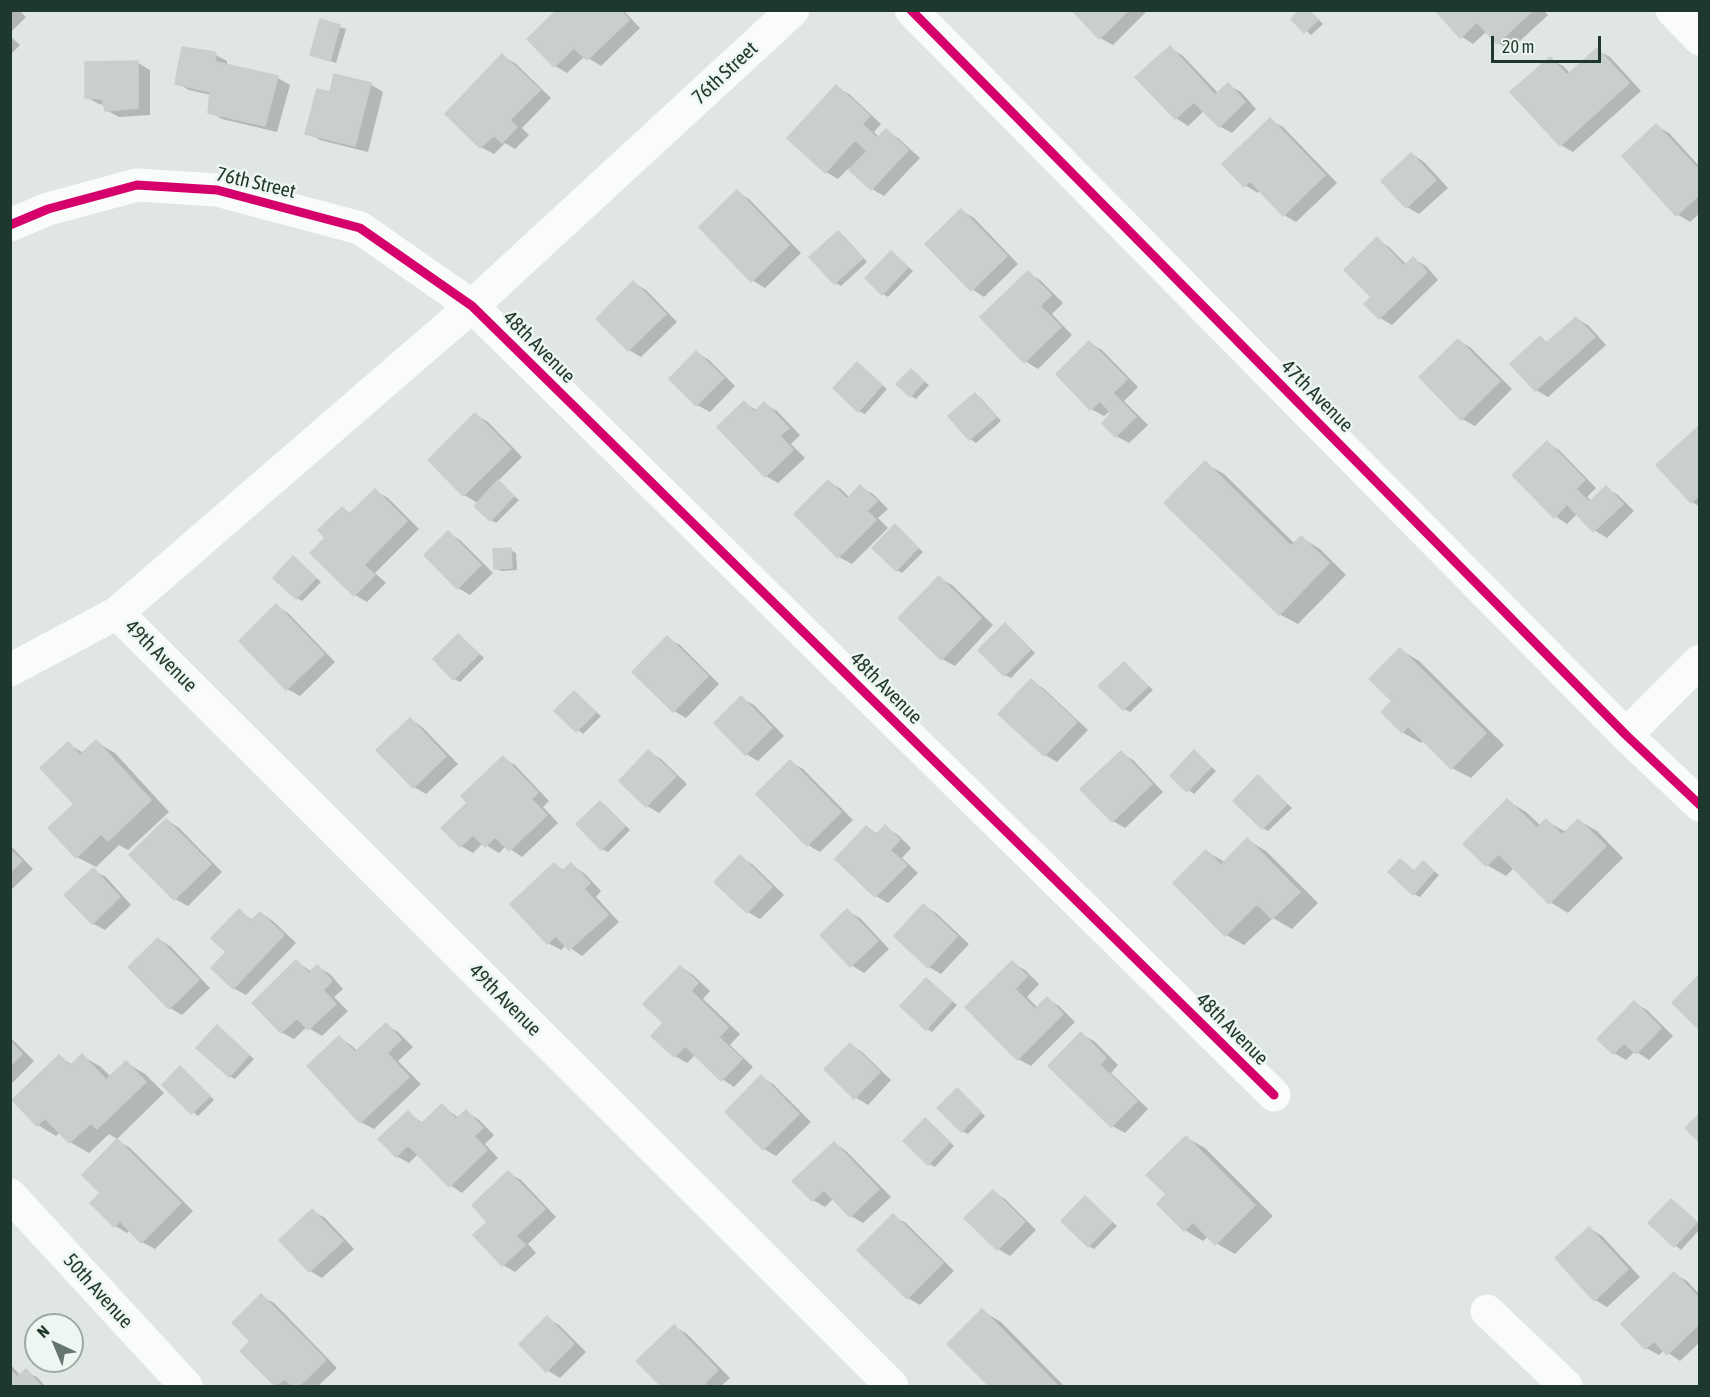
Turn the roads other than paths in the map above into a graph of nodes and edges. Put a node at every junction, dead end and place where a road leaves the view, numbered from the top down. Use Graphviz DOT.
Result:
graph roads {
  1 [pos="793,10"];
  2 [pos="911,10"];
  3 [pos="1672,10"];
  4 [pos="1700,39"];
  5 [pos="10,225"];
  6 [pos="472,306"];
  7 [pos="117,613"];
  8 [pos="1700,661"];
  9 [pos="10,670"];
  10 [pos="1626,735"];
  11 [pos="1700,806"];
  12 [pos="1274,1095"];
  13 [pos="10,1195"];
  14 [pos="1487,1311"];
  15 [pos="186,1386"];
  16 [pos="892,1386"];
  17 [pos="1566,1386"];
  1 -- 6 [label="street, 76th Street"];
  2 -- 10 [label="street, 47th Avenue"];
  3 -- 4 [label="street"];
  5 -- 6 [label="street, 76th Street"];
  6 -- 7 [label="street, 76th Street"];
  6 -- 12 [label="street, 48th Avenue"];
  7 -- 9 [label="street, 76th Street"];
  7 -- 16 [label="street, 49th Avenue"];
  8 -- 10 [label="street"];
  10 -- 11 [label="street, 47th Avenue"];
  13 -- 15 [label="street, 50th Avenue"];
  14 -- 17 [label="street"];
}
